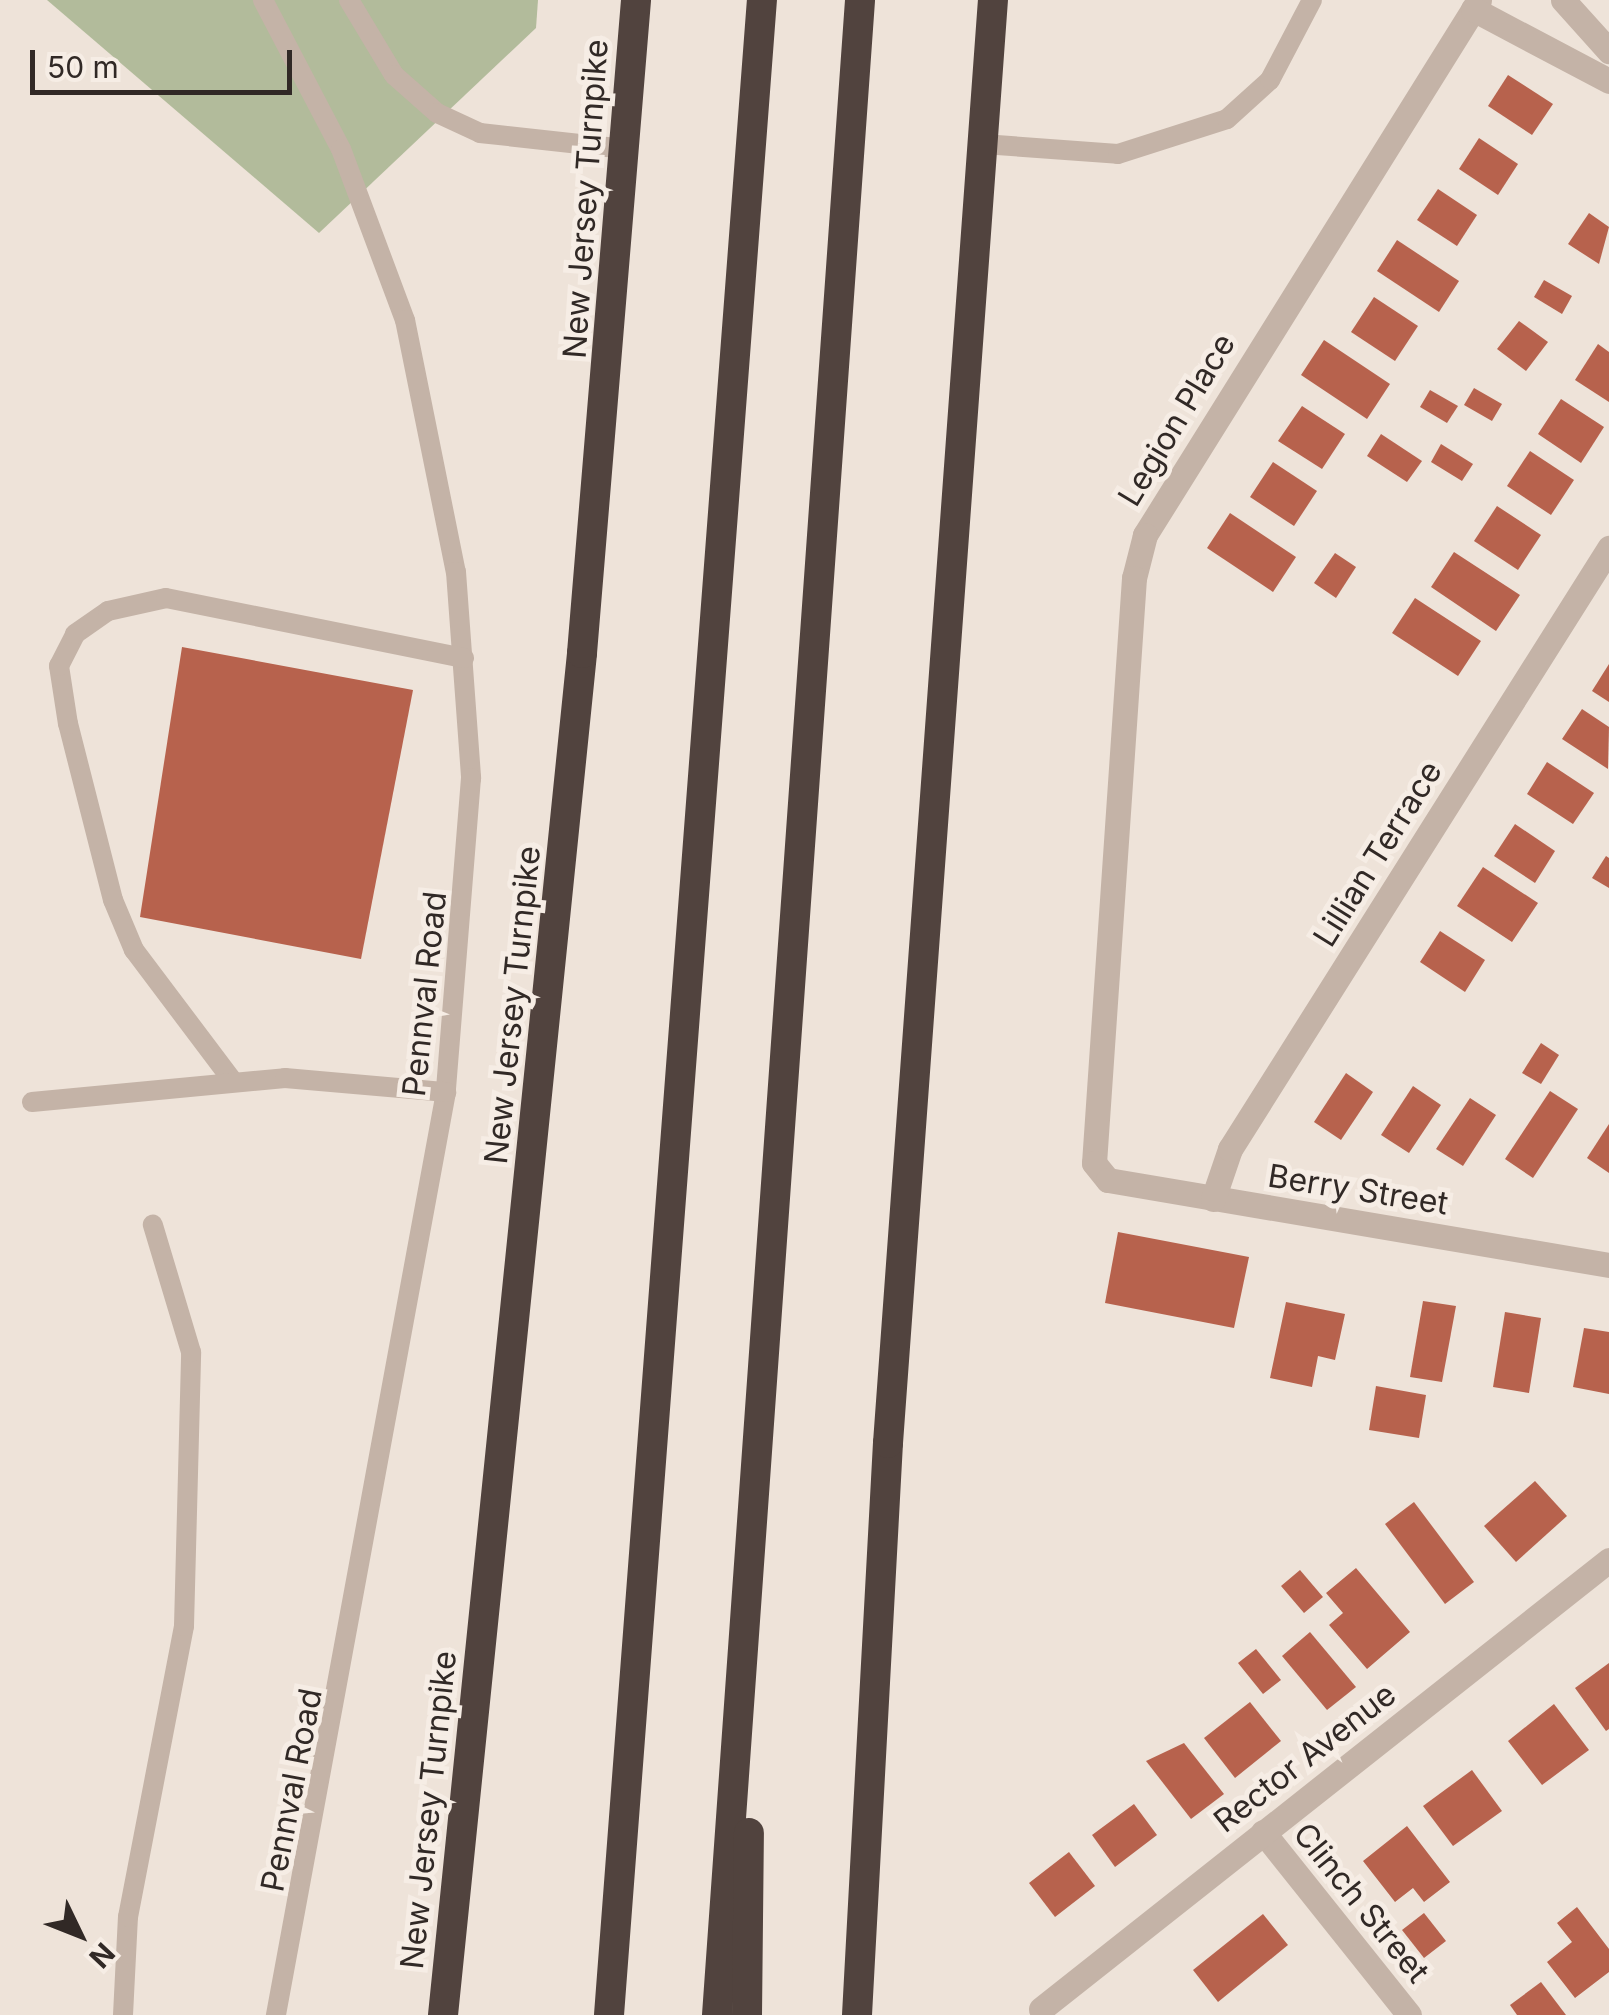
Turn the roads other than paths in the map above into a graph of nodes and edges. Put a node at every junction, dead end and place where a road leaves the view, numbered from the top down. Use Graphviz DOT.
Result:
graph roads {
  1 [pos="263,0"];
  2 [pos="349,0"];
  3 [pos="636,0"];
  4 [pos="762,0"];
  5 [pos="860,0"];
  6 [pos="993,0"];
  7 [pos="1312,0"];
  8 [pos="1563,0"];
  9 [pos="1476,4"];
  10 [pos="1609,51"];
  11 [pos="1609,82"];
  12 [pos="983,144"];
  13 [pos="625,149"];
  14 [pos="1609,548"];
  15 [pos="464,658"];
  16 [pos="232,1080"];
  17 [pos="446,1092"];
  18 [pos="32,1102"];
  19 [pos="1098,1173"];
  20 [pos="1213,1199"];
  21 [pos="152,1225"];
  22 [pos="1609,1265"];
  23 [pos="1609,1560"];
  24 [pos="750,1566"];
  25 [pos="1263,1832"];
  26 [pos="1042,2008"];
  27 [pos="123,2015"];
  28 [pos="276,2015"];
  29 [pos="443,2015"];
  30 [pos="610,2015"];
  31 [pos="718,2015"];
  32 [pos="747,2015"];
  33 [pos="857,2015"];
  34 [pos="1409,2015"];
  1 -- 15 [label="lane, Pennval Road"];
  2 -- 13 [label="lane"];
  3 -- 13 [label="highway, New Jersey Turnpike"];
  4 -- 30 [label="highway"];
  5 -- 24 [label="highway"];
  6 -- 12 [label="highway"];
  7 -- 12 [label="lane"];
  8 -- 10 [label="street"];
  9 -- 11 [label="street"];
  9 -- 19 [label="street, Legion Place"];
  12 -- 33 [label="highway"];
  13 -- 29 [label="highway, New Jersey Turnpike"];
  14 -- 20 [label="street, Lillian Terrace"];
  15 -- 16 [label="lane"];
  15 -- 17 [label="lane, Pennval Road"];
  16 -- 17 [label="lane"];
  16 -- 18 [label="lane"];
  17 -- 28 [label="lane, Pennval Road"];
  19 -- 20 [label="street, Berry Street"];
  20 -- 22 [label="street, Berry Street"];
  21 -- 27 [label="lane"];
  23 -- 25 [label="street, Rector Avenue"];
  24 -- 31 [label="highway"];
  24 -- 32 [label="highway"];
  25 -- 26 [label="street, Rector Avenue"];
  25 -- 34 [label="street, Clinch Street"];
}
